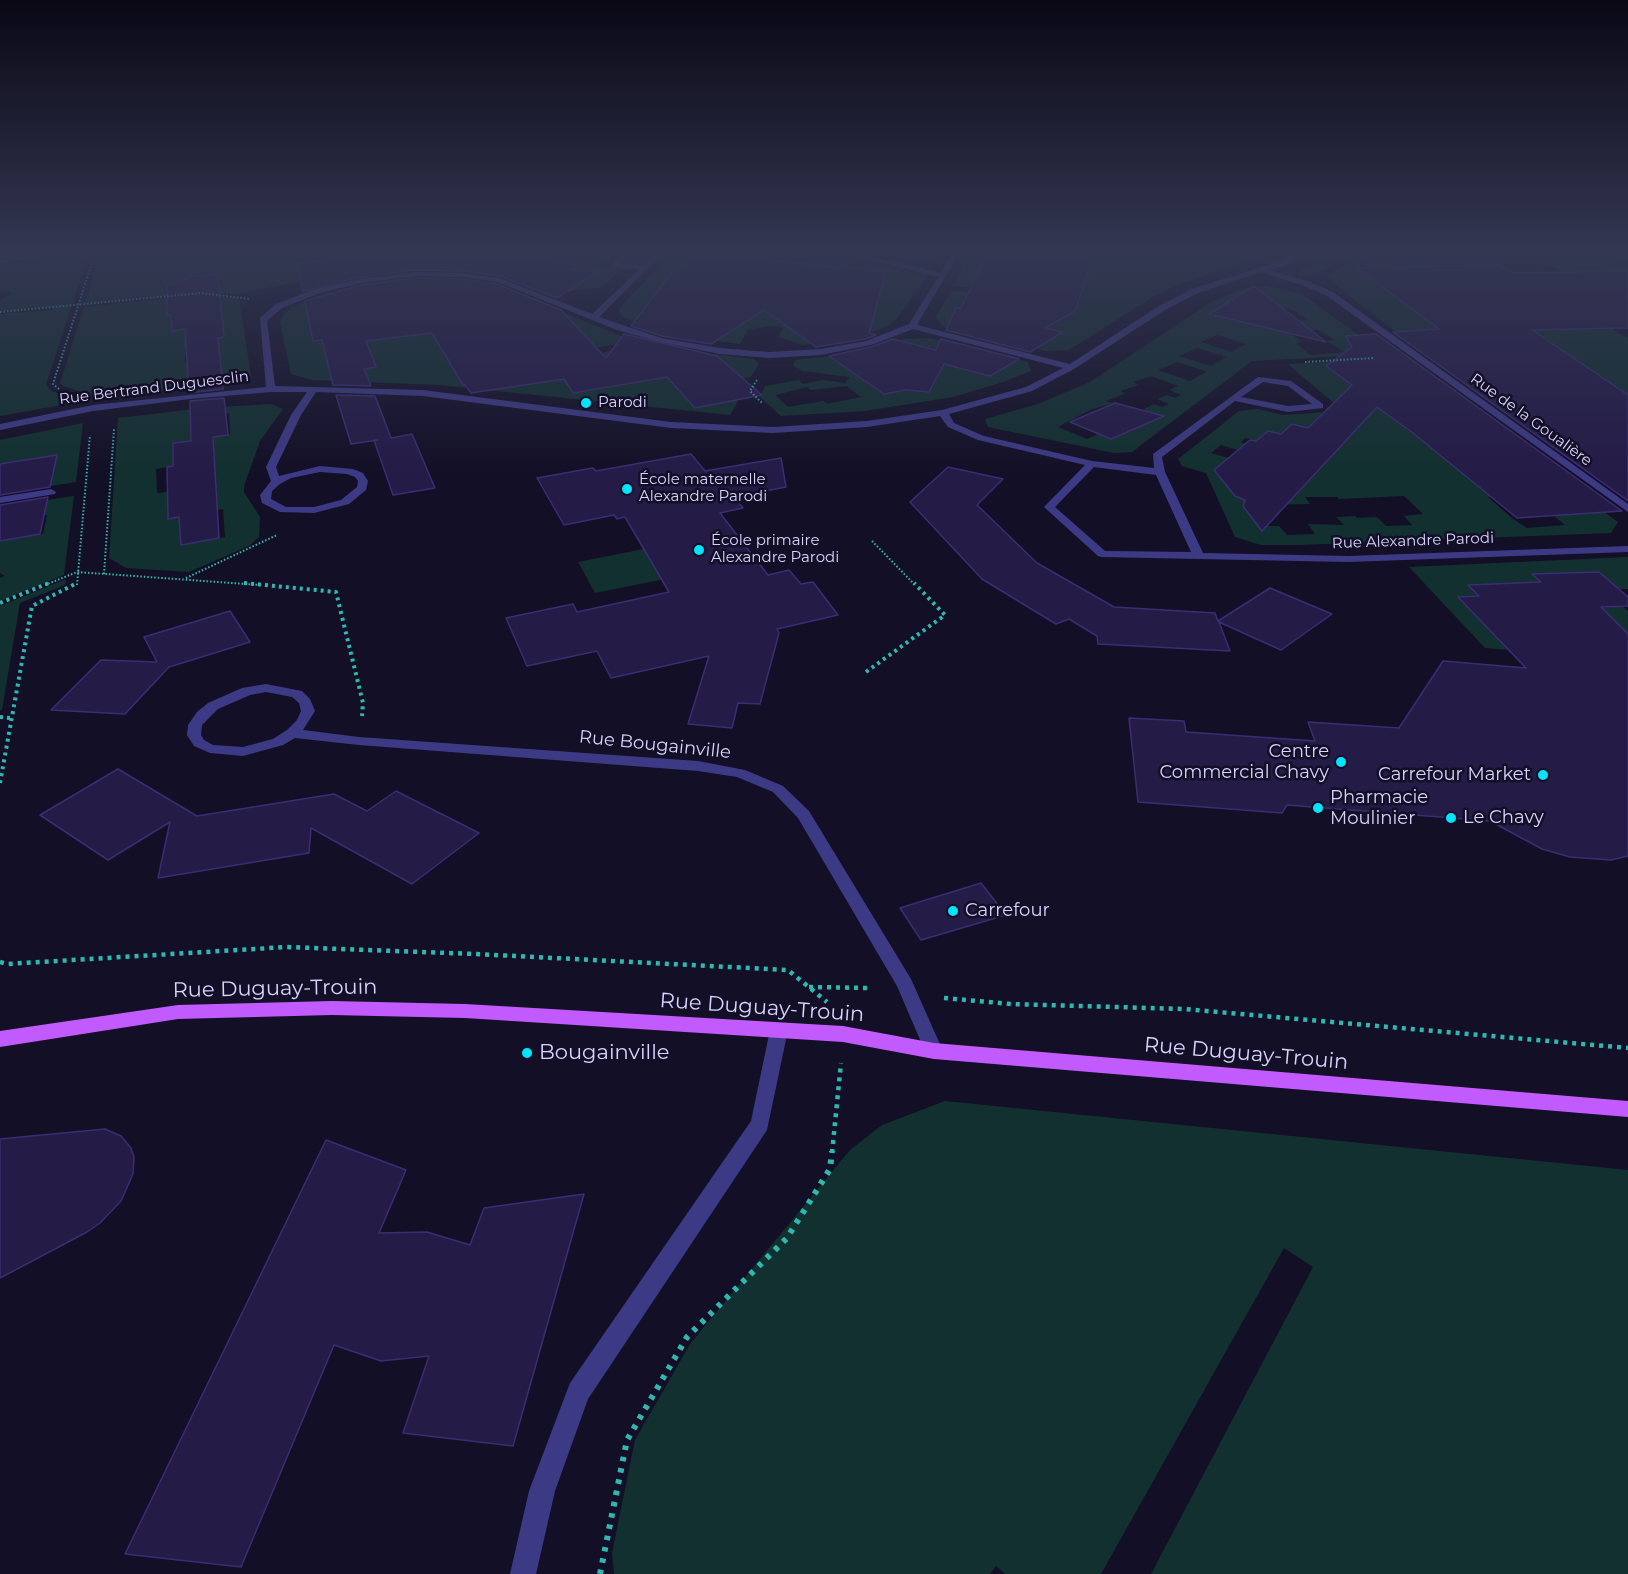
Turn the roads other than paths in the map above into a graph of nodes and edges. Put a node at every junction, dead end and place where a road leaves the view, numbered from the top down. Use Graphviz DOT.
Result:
graph roads {
  1 [pos="264,326"];
  2 [pos="619,326"];
  3 [pos="911,326"];
  4 [pos="914,326"];
  5 [pos="1134,326"];
  6 [pos="1375,326"];
  7 [pos="1071,367"];
  8 [pos="271,389"];
  9 [pos="313,389"];
  10 [pos="1233,399"];
  11 [pos="943,413"];
  12 [pos="0,427"];
  13 [pos="1092,464"];
  14 [pos="1160,472"];
  15 [pos="276,482"];
  16 [pos="51,492"];
  17 [pos="0,500"];
  18 [pos="1628,508"];
  19 [pos="1628,549"];
  20 [pos="1199,556"];
  21 [pos="292,733"];
  22 [pos="779,1030"];
  23 [pos="0,1039"];
  24 [pos="933,1051"];
  25 [pos="1628,1109"];
  26 [pos="523,1574"];
  1 -- 8 [label="street"];
  2 -- 3 [label="street"];
  4 -- 7 [label="street"];
  5 -- 7 [label="street, Rue Bertrand Duguesclin"];
  6 -- 18 [label="street, Rue de la Goualière"];
  7 -- 11 [label="street, Rue Bertrand Duguesclin"];
  8 -- 9 [label="street, Rue Bertrand Duguesclin"];
  8 -- 12 [label="street, Rue Bertrand Duguesclin"];
  9 -- 11 [label="street, Rue Bertrand Duguesclin"];
  9 -- 15 [label="street"];
  10 -- 10 [label="street"];
  10 -- 14 [label="street"];
  11 -- 13 [label="street"];
  13 -- 14 [label="street"];
  13 -- 20 [label="street, Rue Alexandre Parodi"];
  14 -- 20 [label="street"];
  15 -- 15 [label="street"];
  16 -- 17 [label="street"];
  19 -- 20 [label="street, Rue Alexandre Parodi"];
  21 -- 21 [label="street"];
  21 -- 24 [label="street, Rue Bougainville"];
  22 -- 23 [label="main road, Rue Duguay-Trouin"];
  22 -- 24 [label="main road, Rue Duguay-Trouin"];
  22 -- 26 [label="street"];
  24 -- 25 [label="main road, Rue Duguay-Trouin"];
}
